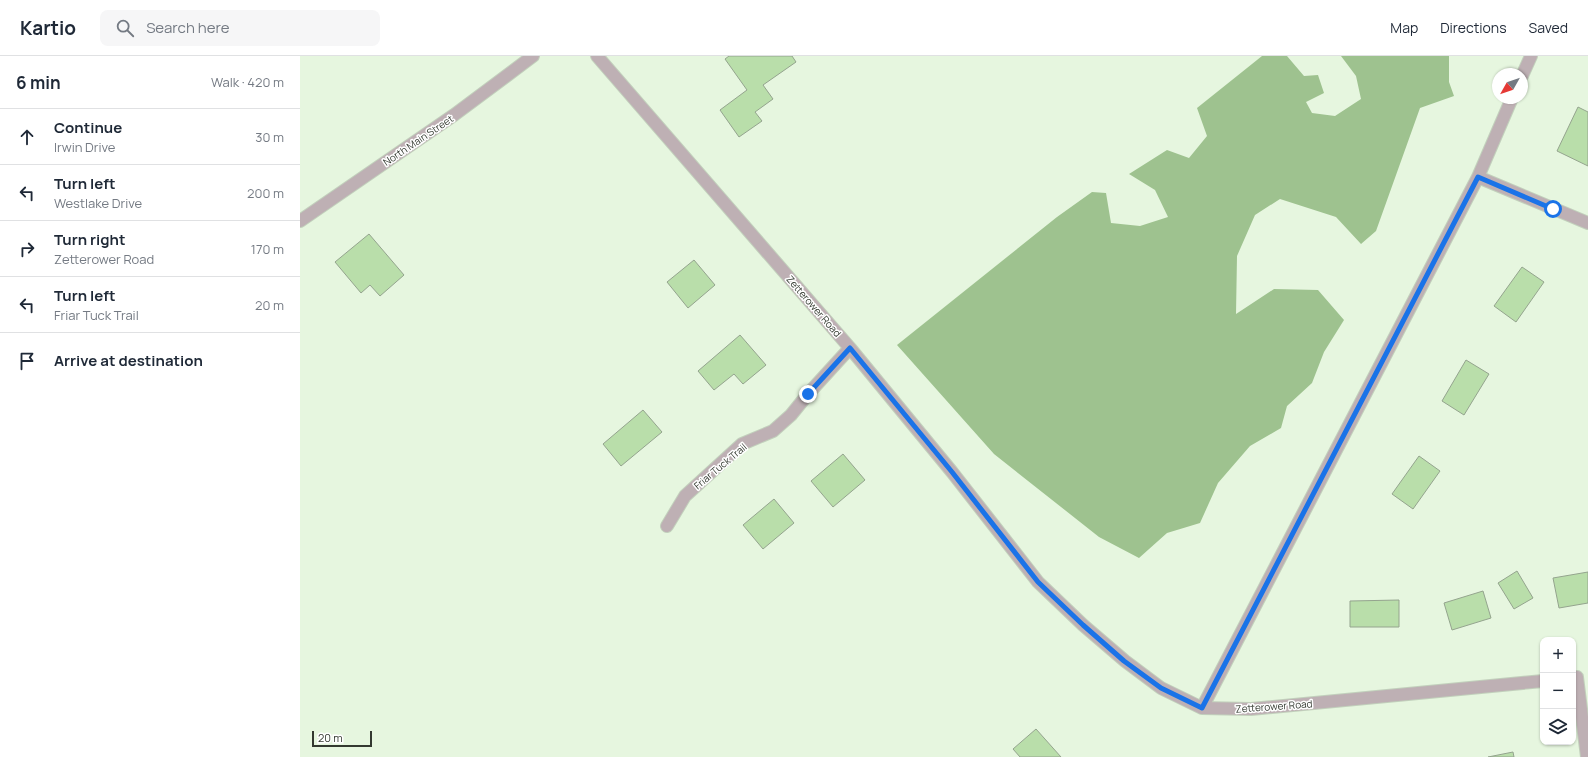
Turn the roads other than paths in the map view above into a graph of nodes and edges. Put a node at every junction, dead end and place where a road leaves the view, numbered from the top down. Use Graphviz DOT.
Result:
graph roads {
  1 [pos="533,56"];
  2 [pos="597,56"];
  3 [pos="1531,56"];
  4 [pos="1526,68"];
  5 [pos="1509,104"];
  6 [pos="1478,177"];
  7 [pos="300,221"];
  8 [pos="1588,223"];
  9 [pos="850,348"];
  10 [pos="667,526"];
  11 [pos="1579,677"];
  12 [pos="1540,681"];
  13 [pos="1202,708"];
  14 [pos="1587,757"];
  1 -- 7 [label="street, North Main Street"];
  2 -- 9 [label="street, Zetterower Road"];
  3 -- 4 [label="street"];
  5 -- 6 [label="street"];
  6 -- 8 [label="street"];
  6 -- 13 [label="street"];
  9 -- 10 [label="street, Friar Tuck Trail"];
  9 -- 13 [label="street, Zetterower Road"];
  11 -- 14 [label="street"];
  12 -- 13 [label="street, Zetterower Road"];
}
